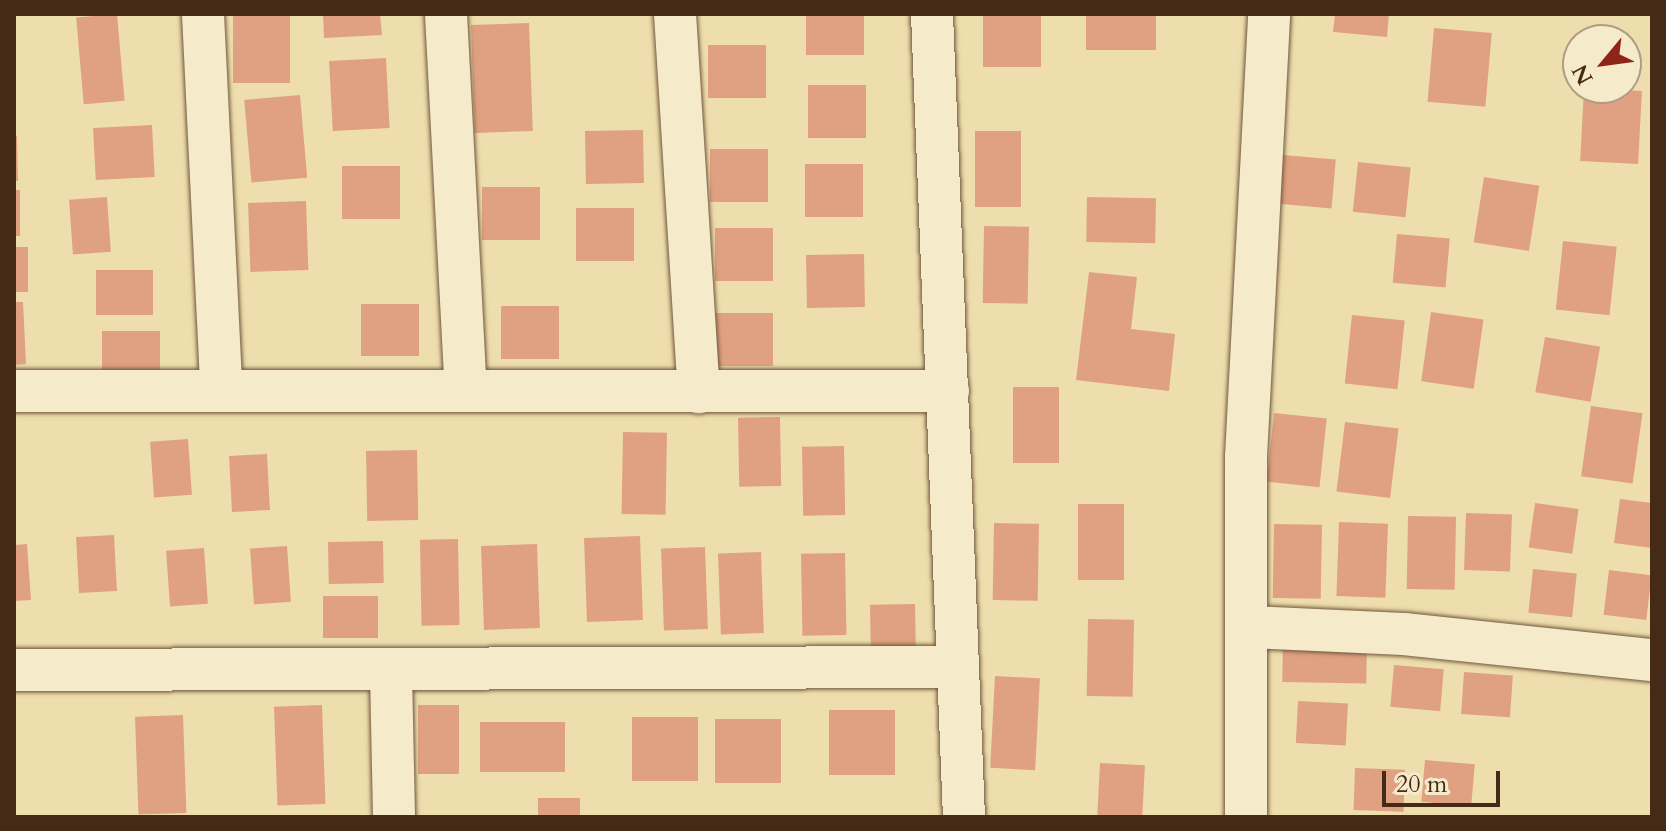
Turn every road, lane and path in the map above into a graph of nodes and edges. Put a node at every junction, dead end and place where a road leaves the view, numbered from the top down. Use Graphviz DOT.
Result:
graph roads {
  1 [pos="203,14"];
  2 [pos="446,14"];
  3 [pos="675,14"];
  4 [pos="932,14"];
  5 [pos="1269,14"];
  6 [pos="221,388"];
  7 [pos="466,390"];
  8 [pos="14,391"];
  9 [pos="948,391"];
  10 [pos="699,392"];
  11 [pos="1250,627"];
  12 [pos="1652,660"];
  13 [pos="958,667"];
  14 [pos="14,670"];
  15 [pos="391,673"];
  16 [pos="394,817"];
  17 [pos="964,817"];
  18 [pos="1246,817"];
  1 -- 6 [label="street"];
  2 -- 7 [label="street"];
  3 -- 10 [label="street"];
  4 -- 9 [label="street"];
  5 -- 11 [label="street"];
  6 -- 7 [label="street"];
  6 -- 8 [label="street"];
  7 -- 10 [label="street"];
  9 -- 10 [label="street"];
  9 -- 13 [label="street"];
  11 -- 12 [label="street"];
  11 -- 18 [label="street"];
  13 -- 15 [label="street"];
  13 -- 17 [label="street"];
  14 -- 15 [label="street"];
  15 -- 16 [label="street"];
}
